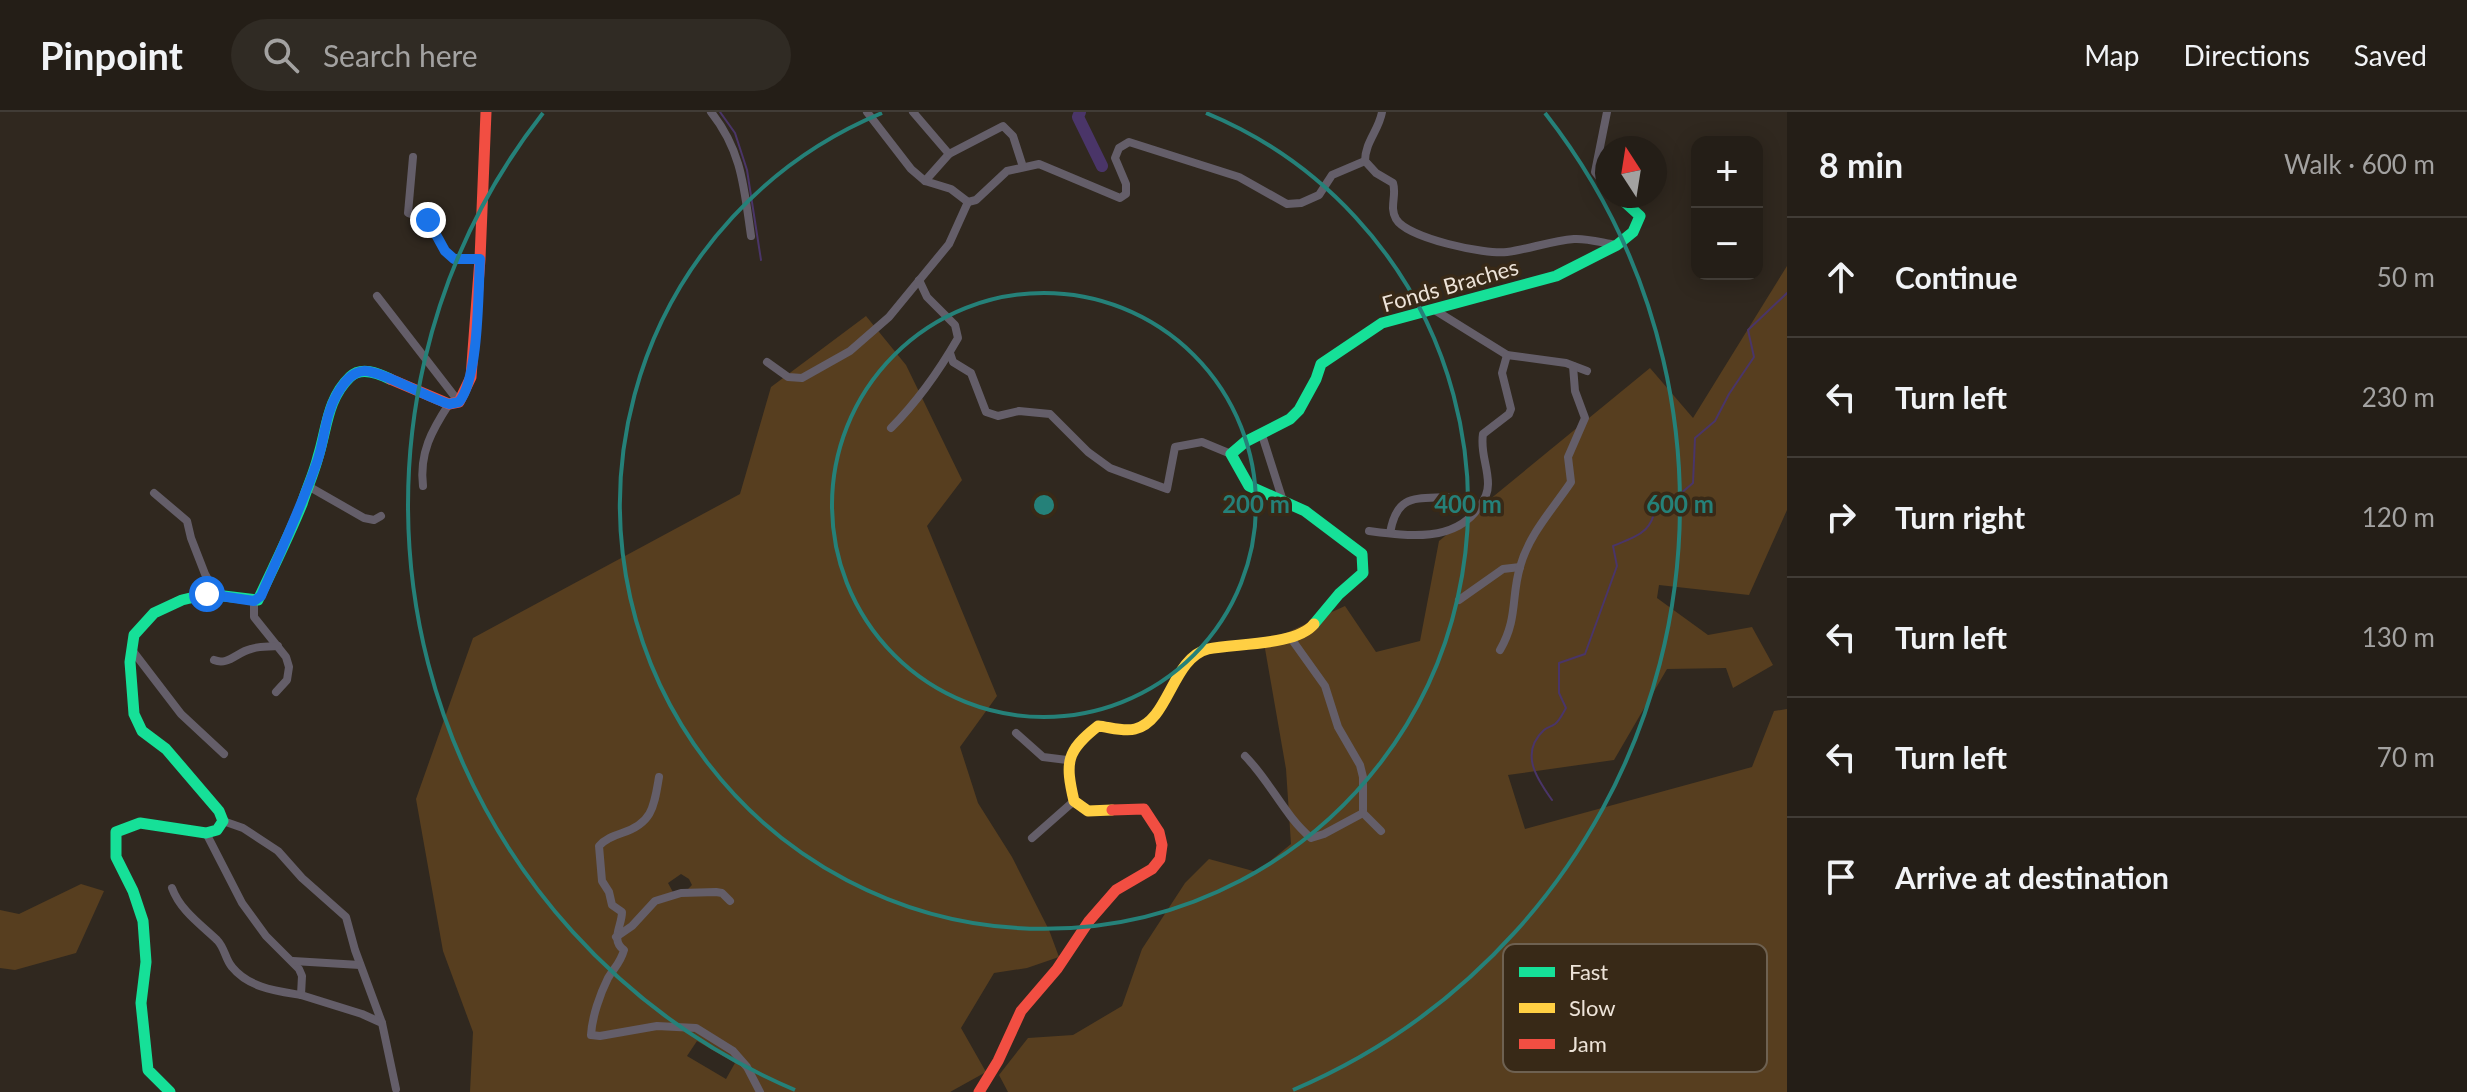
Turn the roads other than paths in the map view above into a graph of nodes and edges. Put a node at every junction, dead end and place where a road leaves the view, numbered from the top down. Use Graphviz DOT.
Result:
graph roads {
  1 [pos="486,112"];
  2 [pos="711,112"];
  3 [pos="867,112"];
  4 [pos="913,112"];
  5 [pos="1382,112"];
  6 [pos="1607,112"];
  7 [pos="1602,136"];
  8 [pos="949,154"];
  9 [pos="413,157"];
  10 [pos="1365,161"];
  11 [pos="1023,167"];
  12 [pos="925,181"];
  13 [pos="968,202"];
  14 [pos="1631,208"];
  15 [pos="751,236"];
  16 [pos="1617,245"];
  17 [pos="480,259"];
  18 [pos="919,280"];
  19 [pos="377,296"];
  20 [pos="1432,309"];
  21 [pos="950,353"];
  22 [pos="1507,355"];
  23 [pos="767,362"];
  24 [pos="1573,366"];
  25 [pos="1587,371"];
  26 [pos="454,403"];
  27 [pos="891,428"];
  28 [pos="1262,435"];
  29 [pos="1231,454"];
  30 [pos="308,486"];
  31 [pos="423,486"];
  32 [pos="154,493"];
  33 [pos="1448,497"];
  34 [pos="1283,501"];
  35 [pos="381,516"];
  36 [pos="1369,531"];
  37 [pos="1390,533"];
  38 [pos="1520,567"];
  39 [pos="217,596"];
  40 [pos="1459,600"];
  41 [pos="254,601"];
  42 [pos="1290,637"];
  43 [pos="278,646"];
  44 [pos="131,649"];
  45 [pos="1500,650"];
  46 [pos="214,660"];
  47 [pos="276,692"];
  48 [pos="1016,733"];
  49 [pos="224,754"];
  50 [pos="1245,756"];
  51 [pos="1067,760"];
  52 [pos="659,777"];
  53 [pos="1074,801"];
  54 [pos="1363,813"];
  55 [pos="223,821"];
  56 [pos="1381,831"];
  57 [pos="206,833"];
  58 [pos="1032,838"];
  59 [pos="172,888"];
  60 [pos="730,901"];
  61 [pos="616,938"];
  62 [pos="293,961"];
  63 [pos="360,965"];
  64 [pos="301,995"];
  65 [pos="382,1023"];
  66 [pos="396,1089"];
  67 [pos="170,1092"];
  68 [pos="760,1092"];
  69 [pos="979,1092"];
  1 -- 17 [label="street"];
  2 -- 15 [label="street"];
  3 -- 12 [label="street"];
  4 -- 8 [label="street"];
  5 -- 10 [label="street"];
  6 -- 7 [label="street"];
  8 -- 11 [label="street"];
  8 -- 12 [label="street"];
  9 -- 17 [label="street"];
  10 -- 11 [label="street"];
  10 -- 16 [label="street"];
  11 -- 13 [label="street"];
  12 -- 13 [label="street"];
  13 -- 18 [label="street"];
  14 -- 16 [label="street, Fonds Braches"];
  16 -- 20 [label="street, Fonds Braches"];
  17 -- 26 [label="street"];
  18 -- 21 [label="street"];
  18 -- 23 [label="street"];
  19 -- 26 [label="street"];
  20 -- 22 [label="street"];
  20 -- 28 [label="street, Fonds Braches"];
  21 -- 27 [label="street"];
  21 -- 29 [label="street"];
  22 -- 24 [label="street"];
  22 -- 37 [label="street"];
  24 -- 25 [label="street"];
  24 -- 38 [label="street"];
  26 -- 30 [label="street"];
  26 -- 31 [label="street"];
  28 -- 29 [label="street, Fonds Braches"];
  28 -- 34 [label="street"];
  29 -- 34 [label="street"];
  30 -- 35 [label="street"];
  30 -- 41 [label="street"];
  32 -- 39 [label="street"];
  33 -- 37 [label="street"];
  34 -- 42 [label="street"];
  36 -- 37 [label="street"];
  38 -- 40 [label="street"];
  38 -- 45 [label="street"];
  39 -- 41 [label="street"];
  39 -- 44 [label="street"];
  41 -- 43 [label="street"];
  42 -- 51 [label="street"];
  42 -- 54 [label="street"];
  43 -- 46 [label="street"];
  43 -- 47 [label="street"];
  44 -- 49 [label="street"];
  44 -- 55 [label="street"];
  48 -- 51 [label="street"];
  50 -- 54 [label="street"];
  51 -- 53 [label="street"];
  52 -- 61 [label="street"];
  53 -- 58 [label="street"];
  53 -- 69 [label="street"];
  54 -- 56 [label="street"];
  55 -- 57 [label="street"];
  55 -- 63 [label="street"];
  57 -- 62 [label="street"];
  57 -- 67 [label="street"];
  59 -- 64 [label="street"];
  60 -- 61 [label="street"];
  61 -- 68 [label="street"];
  62 -- 63 [label="street"];
  62 -- 64 [label="street"];
  63 -- 65 [label="street"];
  64 -- 65 [label="street"];
  65 -- 66 [label="street"];
}
